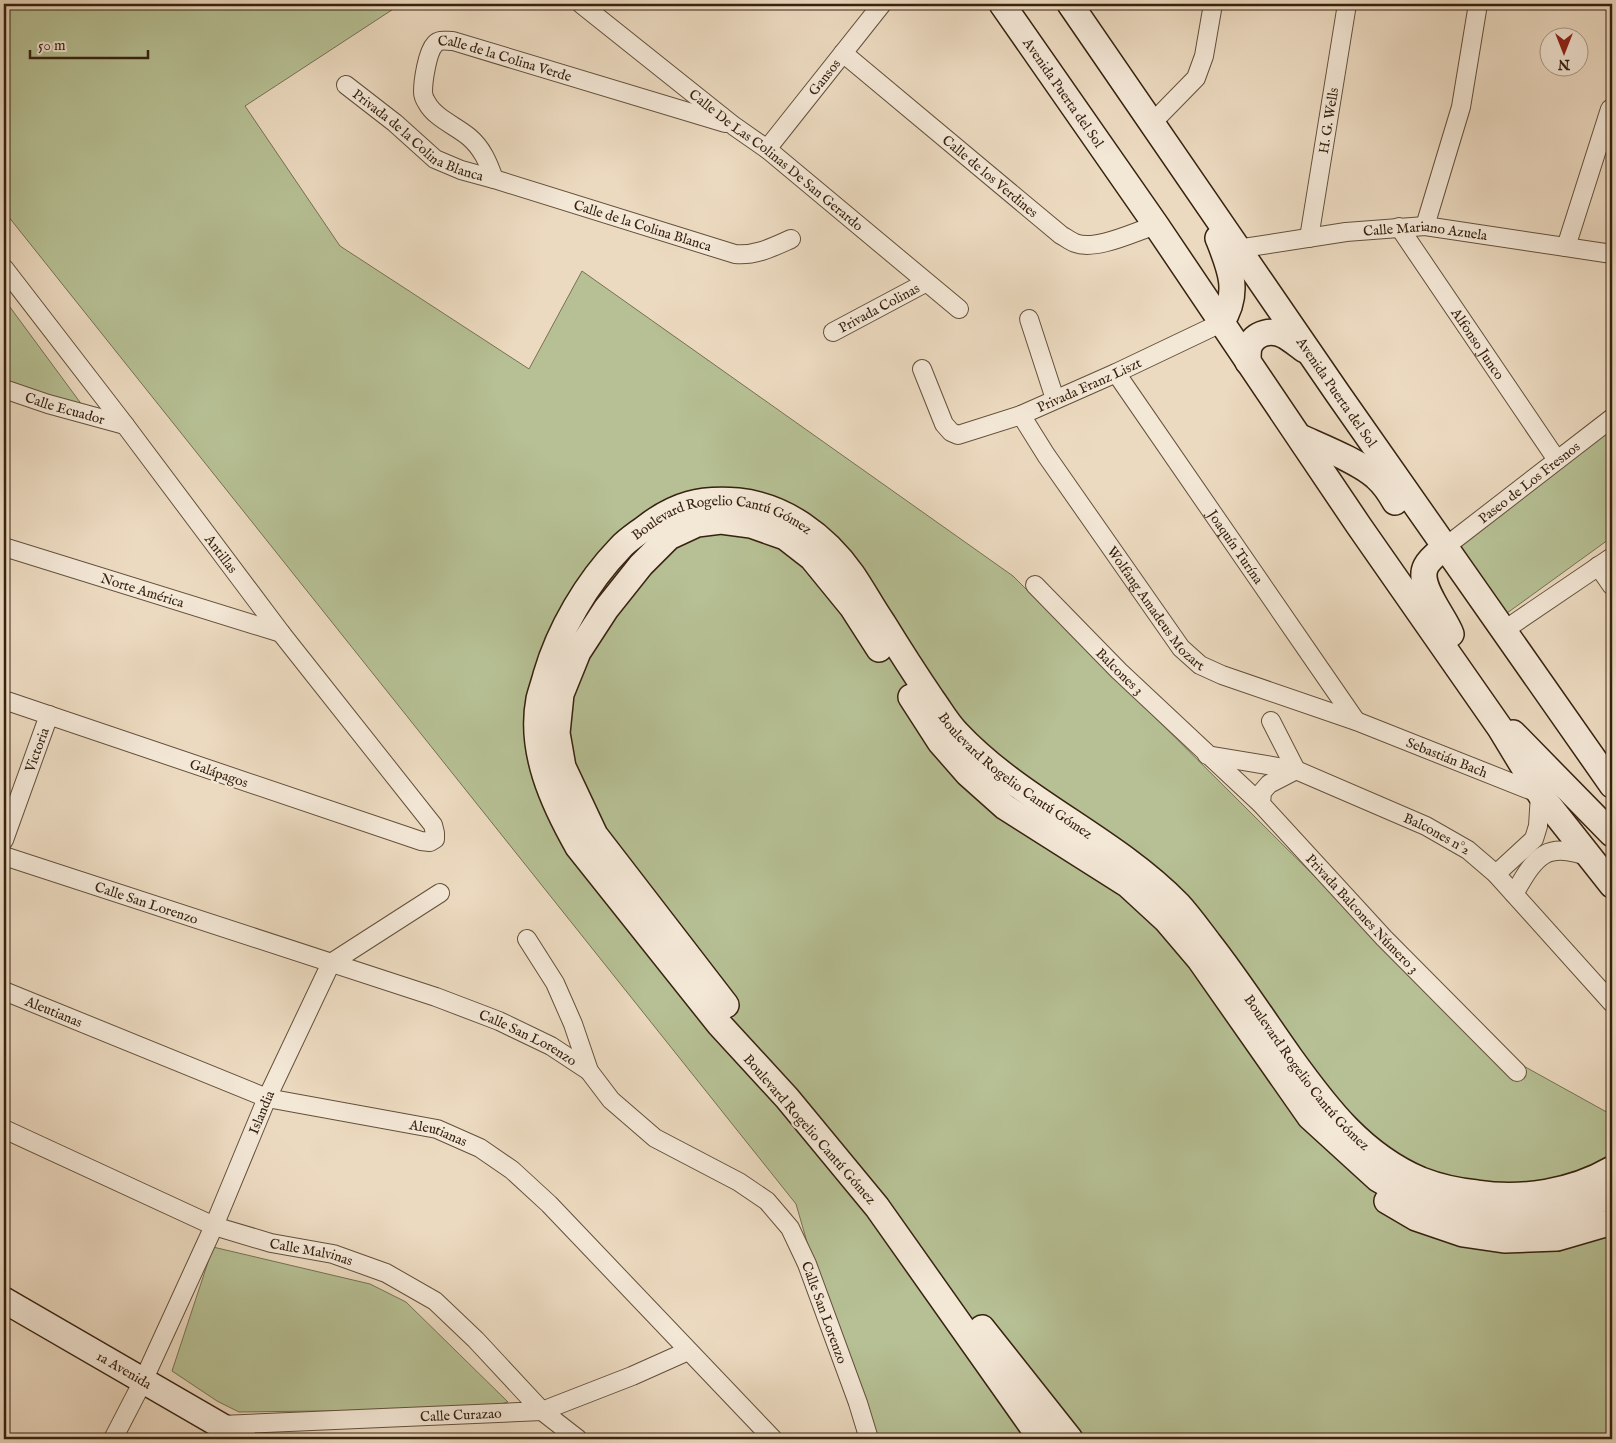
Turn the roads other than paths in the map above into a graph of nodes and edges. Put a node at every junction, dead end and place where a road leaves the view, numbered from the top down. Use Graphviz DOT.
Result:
graph roads {
  1 [pos="882,4"];
  2 [pos="1002,4"];
  3 [pos="1070,4"];
  4 [pos="1213,4"];
  5 [pos="1347,4"];
  6 [pos="1478,4"];
  7 [pos="591,7"];
  8 [pos="843,53"];
  9 [pos="346,85"];
  10 [pos="1610,109"];
  11 [pos="1152,123"];
  12 [pos="734,126"];
  13 [pos="767,149"];
  14 [pos="494,179"];
  15 [pos="1202,197"];
  16 [pos="1156,225"];
  17 [pos="1425,226"];
  18 [pos="1399,227"];
  19 [pos="1309,238"];
  20 [pos="792,239"];
  21 [pos="1566,247"];
  22 [pos="1237,249"];
  23 [pos="1612,254"];
  24 [pos="4,268"];
  25 [pos="925,283"];
  26 [pos="958,309"];
  27 [pos="1029,319"];
  28 [pos="1221,322"];
  29 [pos="833,332"];
  30 [pos="1311,354"];
  31 [pos="1248,362"];
  32 [pos="922,369"];
  33 [pos="1116,373"];
  34 [pos="4,389"];
  35 [pos="1055,399"];
  36 [pos="1020,414"];
  37 [pos="1612,418"];
  38 [pos="125,425"];
  39 [pos="1361,425"];
  40 [pos="1298,436"];
  41 [pos="1340,456"];
  42 [pos="1557,460"];
  43 [pos="4,547"];
  44 [pos="1439,552"];
  45 [pos="1605,562"];
  46 [pos="1035,585"];
  47 [pos="1612,586"];
  48 [pos="1503,631"];
  49 [pos="281,633"];
  50 [pos="1455,663"];
  51 [pos="4,700"];
  52 [pos="49,715"];
  53 [pos="1356,721"];
  54 [pos="1271,722"];
  55 [pos="1500,728"];
  56 [pos="1206,755"];
  57 [pos="1296,770"];
  58 [pos="1611,781"];
  59 [pos="1540,794"];
  60 [pos="1261,804"];
  61 [pos="1612,834"];
  62 [pos="435,839"];
  63 [pos="4,840"];
  64 [pos="1540,846"];
  65 [pos="4,856"];
  66 [pos="1592,858"];
  67 [pos="1496,874"];
  68 [pos="1612,885"];
  69 [pos="440,893"];
  70 [pos="1514,894"];
  71 [pos="527,939"];
  72 [pos="331,963"];
  73 [pos="4,991"];
  74 [pos="1612,1003"];
  75 [pos="589,1072"];
  76 [pos="1517,1072"];
  77 [pos="268,1098"];
  78 [pos="1310,1117"];
  79 [pos="4,1129"];
  80 [pos="1610,1176"];
  81 [pos="1612,1222"];
  82 [pos="214,1226"];
  83 [pos="4,1300"];
  84 [pos="688,1351"];
  85 [pos="143,1381"];
  86 [pos="542,1411"];
  87 [pos="221,1425"];
  88 [pos="113,1439"];
  89 [pos="244,1439"];
  90 [pos="578,1439"];
  91 [pos="773,1439"];
  92 [pos="869,1439"];
  93 [pos="1041,1439"];
  94 [pos="1070,1439"];
  1 -- 8 [label="street, Gansos"];
  2 -- 16 [label="main road, Avenida Puerta del Sol"];
  3 -- 11 [label="main road, Avenida Puerta del Sol"];
  4 -- 11 [label="street"];
  5 -- 19 [label="street, H. G. Wells"];
  6 -- 17 [label="street"];
  7 -- 12 [label="street, Calle De Las Colinas De San Gerardo"];
  8 -- 13 [label="street, Gansos"];
  8 -- 16 [label="street, Calle de los Verdines"];
  9 -- 14 [label="street, Privada de la Colina Blanca"];
  10 -- 21 [label="street"];
  11 -- 15 [label="main road, Avenida Puerta del Sol"];
  12 -- 13 [label="street, Calle De Las Colinas De San Gerardo"];
  12 -- 14 [label="street, Calle de la Colina Verde"];
  13 -- 25 [label="street, Calle De Las Colinas De San Gerardo"];
  14 -- 20 [label="street, Calle de la Colina Blanca"];
  15 -- 22 [label="main road, Avenida Puerta del Sol"];
  15 -- 28 [label="main road"];
  16 -- 28 [label="main road, Avenida Puerta del Sol"];
  17 -- 18 [label="street, Calle Mariano Azuela"];
  17 -- 21 [label="street, Calle Mariano Azuela"];
  18 -- 19 [label="street, Calle Mariano Azuela"];
  18 -- 42 [label="street, Alfonso Junco"];
  19 -- 22 [label="street, Calle Mariano Azuela"];
  21 -- 23 [label="street, Calle Mariano Azuela"];
  22 -- 30 [label="main road, Avenida Puerta del Sol"];
  24 -- 38 [label="street, Antillas"];
  25 -- 26 [label="street, Calle De Las Colinas De San Gerardo"];
  25 -- 29 [label="street, Privada Colinas"];
  27 -- 35 [label="street"];
  28 -- 31 [label="main road, Avenida Puerta del Sol"];
  28 -- 33 [label="street, Privada Franz Liszt"];
  30 -- 31 [label="main road"];
  30 -- 39 [label="main road, Avenida Puerta del Sol"];
  31 -- 40 [label="main road, Avenida Puerta del Sol"];
  32 -- 36 [label="street, Privada Franz Liszt"];
  33 -- 35 [label="street, Privada Franz Liszt"];
  33 -- 53 [label="street, Joaquín Turína"];
  34 -- 38 [label="street, Calle Ecuador"];
  35 -- 36 [label="street, Privada Franz Liszt"];
  36 -- 53 [label="street, Wolfang Amadeus Mozart"];
  37 -- 42 [label="street, Paseo de Los Fresnos"];
  38 -- 49 [label="street, Antillas"];
  39 -- 41 [label="main road"];
  39 -- 44 [label="main road, Avenida Puerta del Sol"];
  40 -- 41 [label="main road"];
  40 -- 50 [label="main road, Avenida Puerta del Sol"];
  41 -- 44 [label="main road"];
  42 -- 44 [label="street, Paseo de Los Fresnos"];
  43 -- 49 [label="street, Norte América"];
  44 -- 48 [label="main road"];
  44 -- 50 [label="main road"];
  45 -- 47 [label="street"];
  45 -- 48 [label="street"];
  46 -- 56 [label="street, Balcones 3"];
  48 -- 58 [label="main road"];
  49 -- 62 [label="street, Antillas"];
  50 -- 55 [label="main road, Avenida Puerta del Sol"];
  51 -- 52 [label="street, Galápagos"];
  52 -- 62 [label="street, Galápagos"];
  52 -- 63 [label="street, Victoria"];
  53 -- 59 [label="street, Sebastián Bach"];
  54 -- 57 [label="street"];
  55 -- 59 [label="main road, Avenida Puerta del Sol"];
  55 -- 61 [label="main road"];
  56 -- 57 [label="street, Balcones n°2"];
  56 -- 60 [label="street, Privada Balcones Número 3"];
  57 -- 60 [label="street"];
  57 -- 67 [label="street, Balcones n°2"];
  59 -- 64 [label="street"];
  59 -- 66 [label="main road, Avenida Puerta del Sol"];
  60 -- 76 [label="street, Privada Balcones Número 3"];
  64 -- 66 [label="street"];
  64 -- 67 [label="street"];
  64 -- 70 [label="street"];
  65 -- 72 [label="street, Calle San Lorenzo"];
  66 -- 68 [label="main road, Avenida Puerta del Sol"];
  67 -- 70 [label="street, Balcones n°2"];
  69 -- 72 [label="street"];
  70 -- 74 [label="street, Balcones n°2"];
  71 -- 75 [label="street"];
  72 -- 75 [label="street, Calle San Lorenzo"];
  72 -- 77 [label="street, Islandia"];
  73 -- 77 [label="street, Aleutianas"];
  75 -- 92 [label="street, Calle San Lorenzo"];
  77 -- 82 [label="street, Islandia"];
  77 -- 84 [label="street, Aleutianas"];
  78 -- 80 [label="main road, Boulevard Rogelio Cantú Gómez"];
  78 -- 81 [label="main road"];
  78 -- 94 [label="main road, Boulevard Rogelio Cantú Gómez"];
  79 -- 82 [label="street, Calle Malvinas"];
  80 -- 93 [label="main road, Boulevard Rogelio Cantú Gómez"];
  82 -- 85 [label="street, Islandia"];
  82 -- 86 [label="street, Calle Malvinas"];
  83 -- 85 [label="main road, 1a Avenida"];
  84 -- 86 [label="street, Calle Curazao"];
  84 -- 91 [label="street, Aleutianas"];
  85 -- 87 [label="main road, 1a Avenida"];
  85 -- 88 [label="street, Islandia"];
  86 -- 87 [label="street, Calle Curazao"];
  86 -- 90 [label="street, Calle Malvinas"];
  87 -- 89 [label="main road, 1a Avenida"];
}
